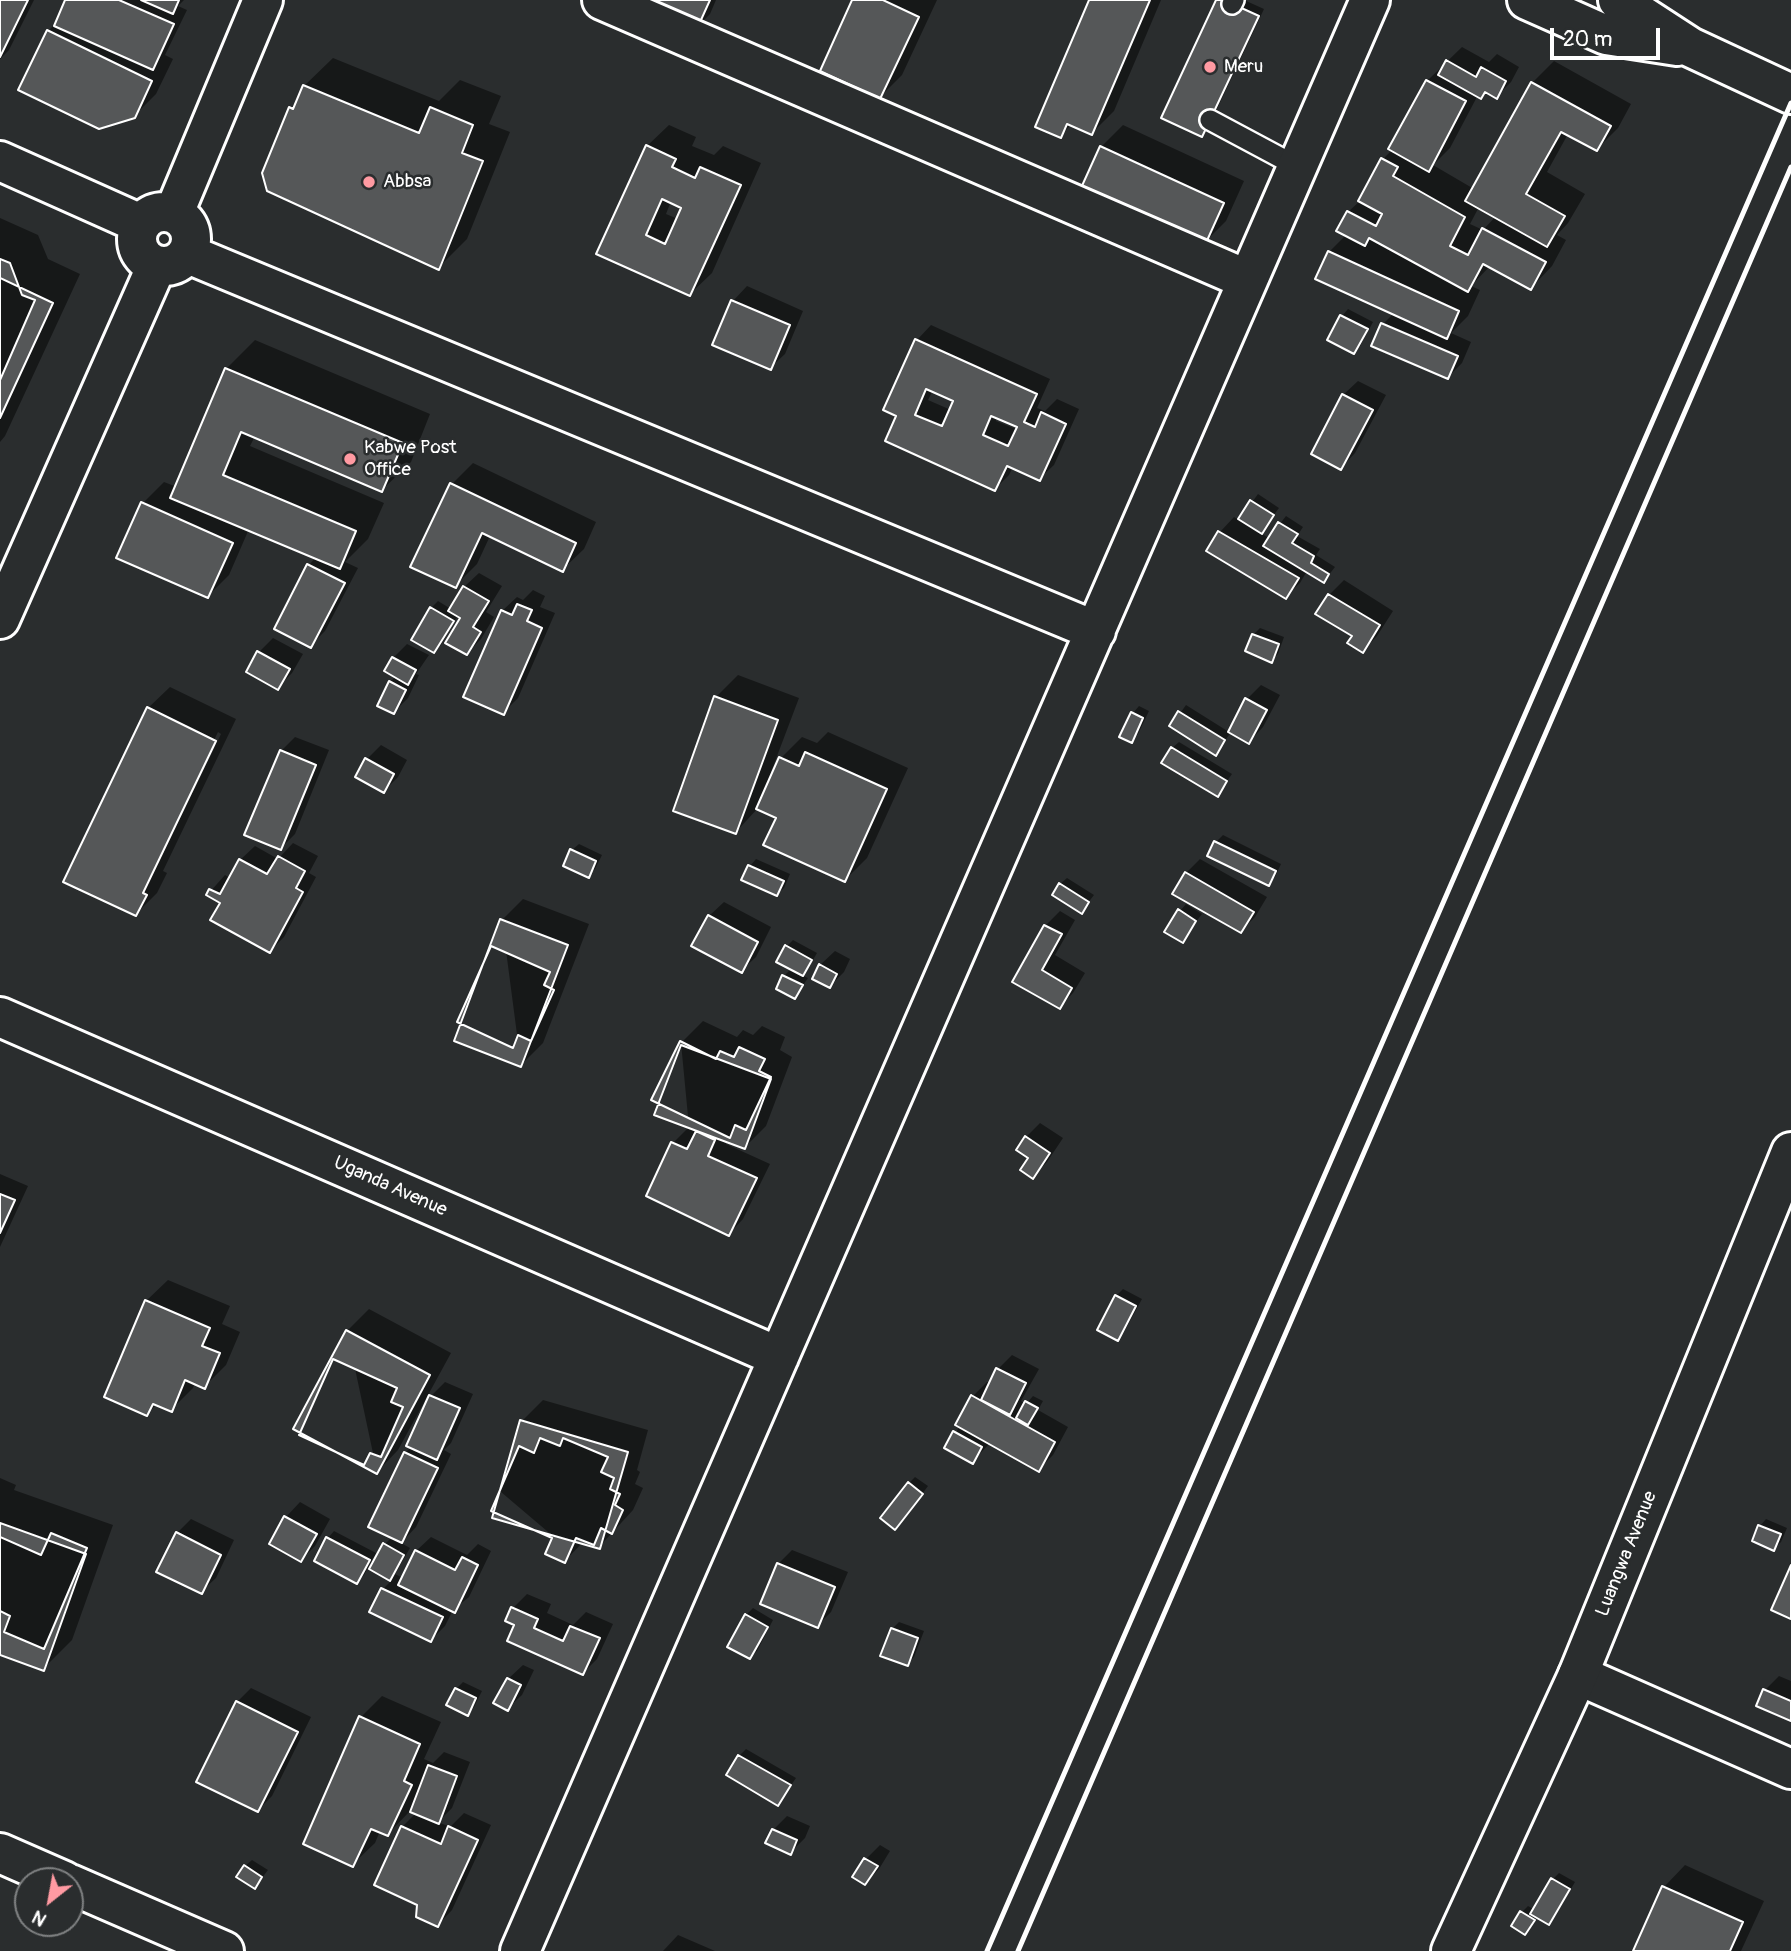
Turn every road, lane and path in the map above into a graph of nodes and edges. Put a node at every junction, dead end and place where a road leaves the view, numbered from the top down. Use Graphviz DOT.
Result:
graph roads {
  1 [pos="263,0"];
  2 [pos="602,0"];
  3 [pos="1370,0"];
  4 [pos="1527,0"];
  5 [pos="1618,0"];
  6 [pos="1690,47"];
  7 [pos="1791,94"];
  8 [pos="1210,120"];
  9 [pos="0,161"];
  10 [pos="1298,167"];
  11 [pos="157,218"];
  12 [pos="172,260"];
  13 [pos="1248,280"];
  14 [pos="3,603"];
  15 [pos="1096,631"];
  16 [pos="0,1017"];
  17 [pos="1791,1152"];
  18 [pos="779,1357"];
  19 [pos="1578,1675"];
  20 [pos="1791,1769"];
  21 [pos="0,1853"];
  22 [pos="32,1867"];
  23 [pos="84,1890"];
  24 [pos="224,1951"];
  25 [pos="520,1951"];
  26 [pos="1451,1951"];
  1 -- 11 [label="main road"];
  2 -- 13 [label="main road"];
  3 -- 10 [label="main road"];
  4 -- 6 [label="main road"];
  5 -- 6 [label="main road"];
  6 -- 7 [label="main road"];
  8 -- 10 [label="lane"];
  9 -- 11 [label="main road"];
  10 -- 13 [label="main road"];
  11 -- 12 [label="main road"];
  12 -- 14 [label="main road"];
  12 -- 15 [label="main road"];
  13 -- 15 [label="main road"];
  15 -- 18 [label="main road"];
  16 -- 18 [label="main road, Uganda Avenue"];
  17 -- 19 [label="main road, Luangwa Avenue"];
  18 -- 25 [label="main road"];
  19 -- 20 [label="main road"];
  19 -- 26 [label="main road, Luangwa Avenue"];
  21 -- 22 [label="main road"];
  23 -- 24 [label="main road"];
}
